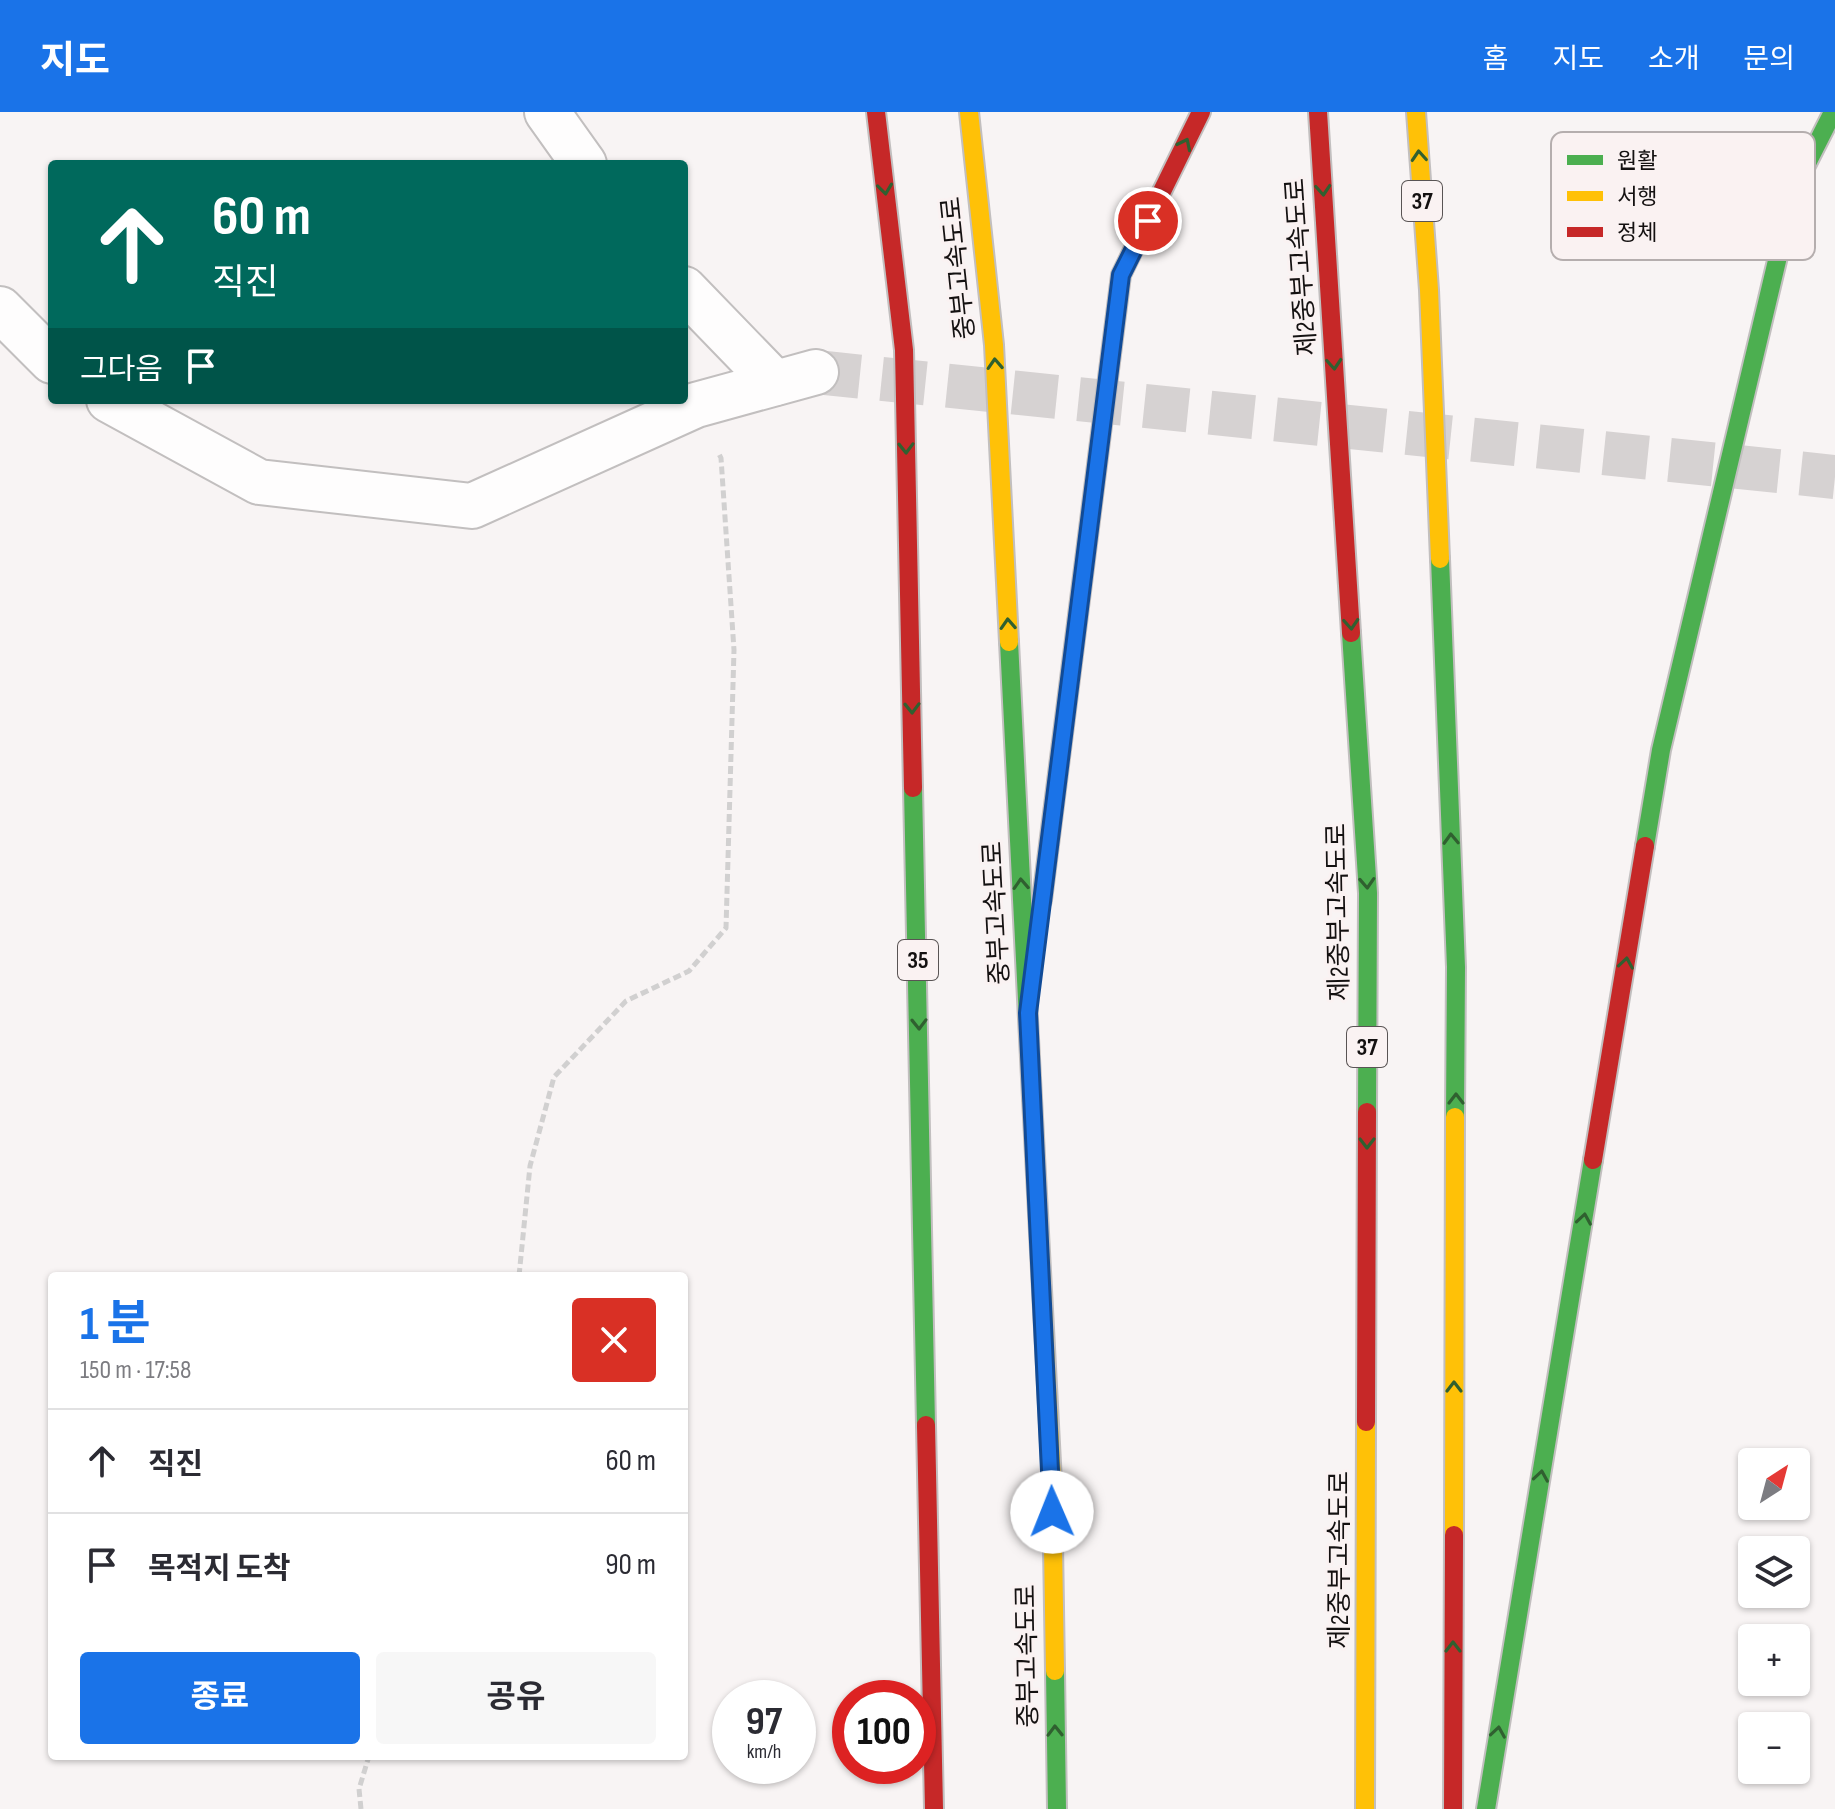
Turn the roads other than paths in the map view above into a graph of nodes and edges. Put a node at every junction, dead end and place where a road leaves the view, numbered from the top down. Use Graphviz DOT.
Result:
graph roads {
  1 [pos="547,112"];
  2 [pos="876,112"];
  3 [pos="969,112"];
  4 [pos="1201,112"];
  5 [pos="1318,112"];
  6 [pos="1416,112"];
  7 [pos="1833,112"];
  8 [pos="1815,148"];
  9 [pos="581,160"];
  10 [pos="1777,260"];
  11 [pos="688,292"];
  12 [pos="0,309"];
  13 [pos="48,357"];
  14 [pos="116,404"];
  15 [pos="1028,1013"];
  16 [pos="934,1809"];
  17 [pos="1057,1809"];
  18 [pos="1365,1809"];
  19 [pos="1453,1809"];
  20 [pos="1486,1809"];
  1 -- 9 [label="street"];
  2 -- 16 [label="highway, 35, one-way"];
  15 -- 3 [label="highway, 중부고속도로, one-way"];
  15 -- 4 [label="highway, one-way"];
  5 -- 18 [label="highway, 제2중부고속도로 / 37, one-way"];
  19 -- 6 [label="highway, 37, one-way"];
  8 -- 7 [label="highway, one-way"];
  20 -- 10 [label="highway, one-way"];
  11 -- 14 [label="street"];
  12 -- 13 [label="street"];
  17 -- 15 [label="highway, 중부고속도로, one-way"];
}
